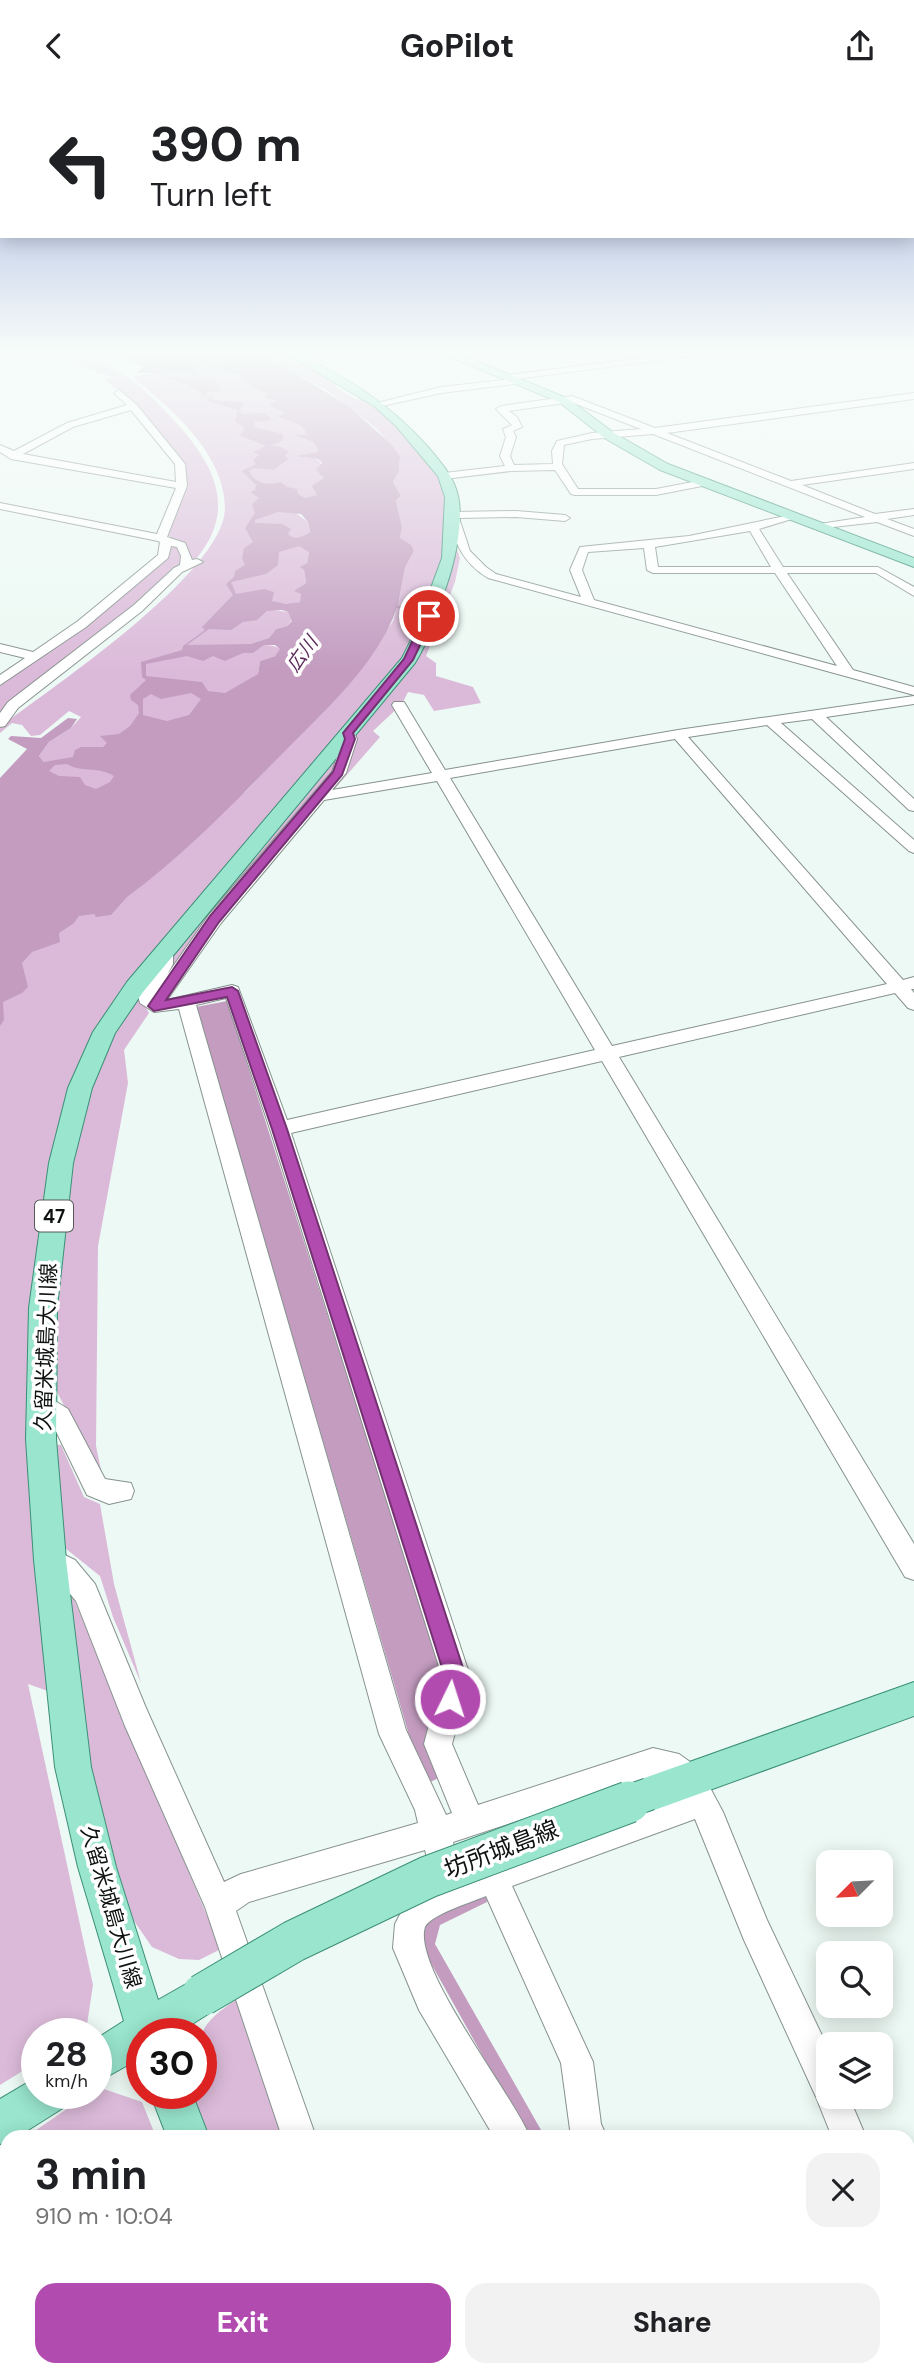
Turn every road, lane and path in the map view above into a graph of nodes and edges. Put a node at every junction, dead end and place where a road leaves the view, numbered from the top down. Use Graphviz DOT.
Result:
graph roads {
  1 [pos="29,458"];
  2 [pos="175,458"];
  3 [pos="430,458"];
  4 [pos="506,458"];
  5 [pos="557,458"];
  6 [pos="648,458"];
  7 [pos="722,458"];
  8 [pos="914,466"];
  9 [pos="559,467"];
  10 [pos="168,468"];
  11 [pos="511,468"];
  12 [pos="181,471"];
  13 [pos="444,476"];
  14 [pos="703,483"];
  15 [pos="789,484"];
  16 [pos="182,486"];
  17 [pos="569,505"];
  18 [pos="0,506"];
  19 [pos="914,512"];
  20 [pos="453,515"];
  21 [pos="791,516"];
  22 [pos="876,518"];
  23 [pos="820,527"];
  24 [pos="573,529"];
  25 [pos="754,529"];
  26 [pos="914,533"];
  27 [pos="163,539"];
  28 [pos="649,545"];
  29 [pos="914,563"];
  30 [pos="779,570"];
  31 [pos="914,593"];
  32 [pos="589,602"];
  33 [pos="0,649"];
  34 [pos="34,656"];
  35 [pos="848,673"];
  36 [pos="0,681"];
  37 [pos="914,691"];
  38 [pos="914,700"];
  39 [pos="399,705"];
  40 [pos="815,714"];
  41 [pos="771,722"];
  42 [pos="0,723"];
  43 [pos="348,733"];
  44 [pos="678,734"];
  45 [pos="442,776"];
  46 [pos="318,797"];
  47 [pos="914,807"];
  48 [pos="914,848"];
  49 [pos="165,951"];
  50 [pos="907,985"];
  51 [pos="186,1002"];
  52 [pos="914,1004"];
  53 [pos="154,1006"];
  54 [pos="608,1055"];
  55 [pos="280,1129"];
  56 [pos="42,1403"];
  57 [pos="122,1491"];
  58 [pos="50,1560"];
  59 [pos="914,1568"];
  60 [pos="914,1699"];
  61 [pos="695,1788"];
  62 [pos="471,1822"];
  63 [pos="437,1832"];
  64 [pos="494,1878"];
  65 [pos="451,1896"];
  66 [pos="219,1905"];
  67 [pos="167,2018"];
  68 [pos="126,2045"];
  69 [pos="816,2059"];
  70 [pos="22,2109"];
  71 [pos="177,2109"];
  72 [pos="838,2109"];
  73 [pos="0,2123"];
  74 [pos="185,2130"];
  75 [pos="297,2130"];
  76 [pos="509,2130"];
  77 [pos="585,2130"];
  78 [pos="846,2130"];
  1 -- 16 [label="street"];
  2 -- 12 [label="street"];
  3 -- 13 [label="main road, 久留米城島大川線 / 47"];
  4 -- 11 [label="street"];
  5 -- 9 [label="street"];
  6 -- 14 [label="main road"];
  7 -- 15 [label="street"];
  8 -- 15 [label="street"];
  9 -- 11 [label="street"];
  9 -- 17 [label="street"];
  10 -- 12 [label="street"];
  11 -- 13 [label="street"];
  12 -- 16 [label="street"];
  13 -- 20 [label="main road, 久留米城島大川線 / 47"];
  14 -- 17 [label="street"];
  14 -- 21 [label="main road"];
  15 -- 22 [label="street"];
  16 -- 27 [label="street"];
  17 -- 20 [label="street"];
  17 -- 24 [label="street"];
  18 -- 27 [label="street"];
  19 -- 22 [label="street"];
  20 -- 32 [label="street"];
  20 -- 43 [label="main road, 久留米城島大川線 / 47"];
  21 -- 23 [label="main road"];
  21 -- 25 [label="street"];
  22 -- 23 [label="street"];
  22 -- 26 [label="street"];
  23 -- 29 [label="main road"];
  25 -- 28 [label="street"];
  25 -- 30 [label="street"];
  27 -- 34 [label="street"];
  27 -- 42 [label="street"];
  28 -- 30 [label="street"];
  28 -- 32 [label="street"];
  30 -- 31 [label="street"];
  30 -- 35 [label="street"];
  32 -- 35 [label="street"];
  33 -- 34 [label="street"];
  34 -- 36 [label="street"];
  35 -- 37 [label="street"];
  38 -- 40 [label="street"];
  39 -- 45 [label="street"];
  40 -- 41 [label="street"];
  40 -- 47 [label="street"];
  41 -- 44 [label="street"];
  41 -- 48 [label="street"];
  43 -- 46 [label="street"];
  43 -- 49 [label="main road, 久留米城島大川線 / 47"];
  44 -- 45 [label="street"];
  44 -- 50 [label="street"];
  45 -- 46 [label="street"];
  45 -- 54 [label="street"];
  46 -- 53 [label="street"];
  49 -- 53 [label="street"];
  49 -- 56 [label="main road, 久留米城島大川線 / 47"];
  50 -- 52 [label="street"];
  50 -- 54 [label="street"];
  51 -- 53 [label="street"];
  51 -- 55 [label="street"];
  51 -- 63 [label="street"];
  54 -- 55 [label="street"];
  54 -- 59 [label="street"];
  55 -- 62 [label="street"];
  56 -- 57 [label="street"];
  56 -- 58 [label="main road, 久留米城島大川線 / 47"];
  58 -- 66 [label="street"];
  58 -- 68 [label="main road, 久留米城島大川線 / 47"];
  60 -- 61 [label="main road, 坊所城島線"];
  61 -- 62 [label="street"];
  61 -- 64 [label="street"];
  61 -- 67 [label="main road, 坊所城島線, bridge"];
  61 -- 69 [label="street"];
  62 -- 63 [label="street"];
  63 -- 65 [label="street"];
  63 -- 66 [label="street"];
  64 -- 65 [label="street"];
  64 -- 77 [label="street"];
  65 -- 76 [label="street"];
  66 -- 75 [label="street"];
  70 -- 73 [label="main road"];
  71 -- 74 [label="main road"];
  72 -- 78 [label="street"];
}
